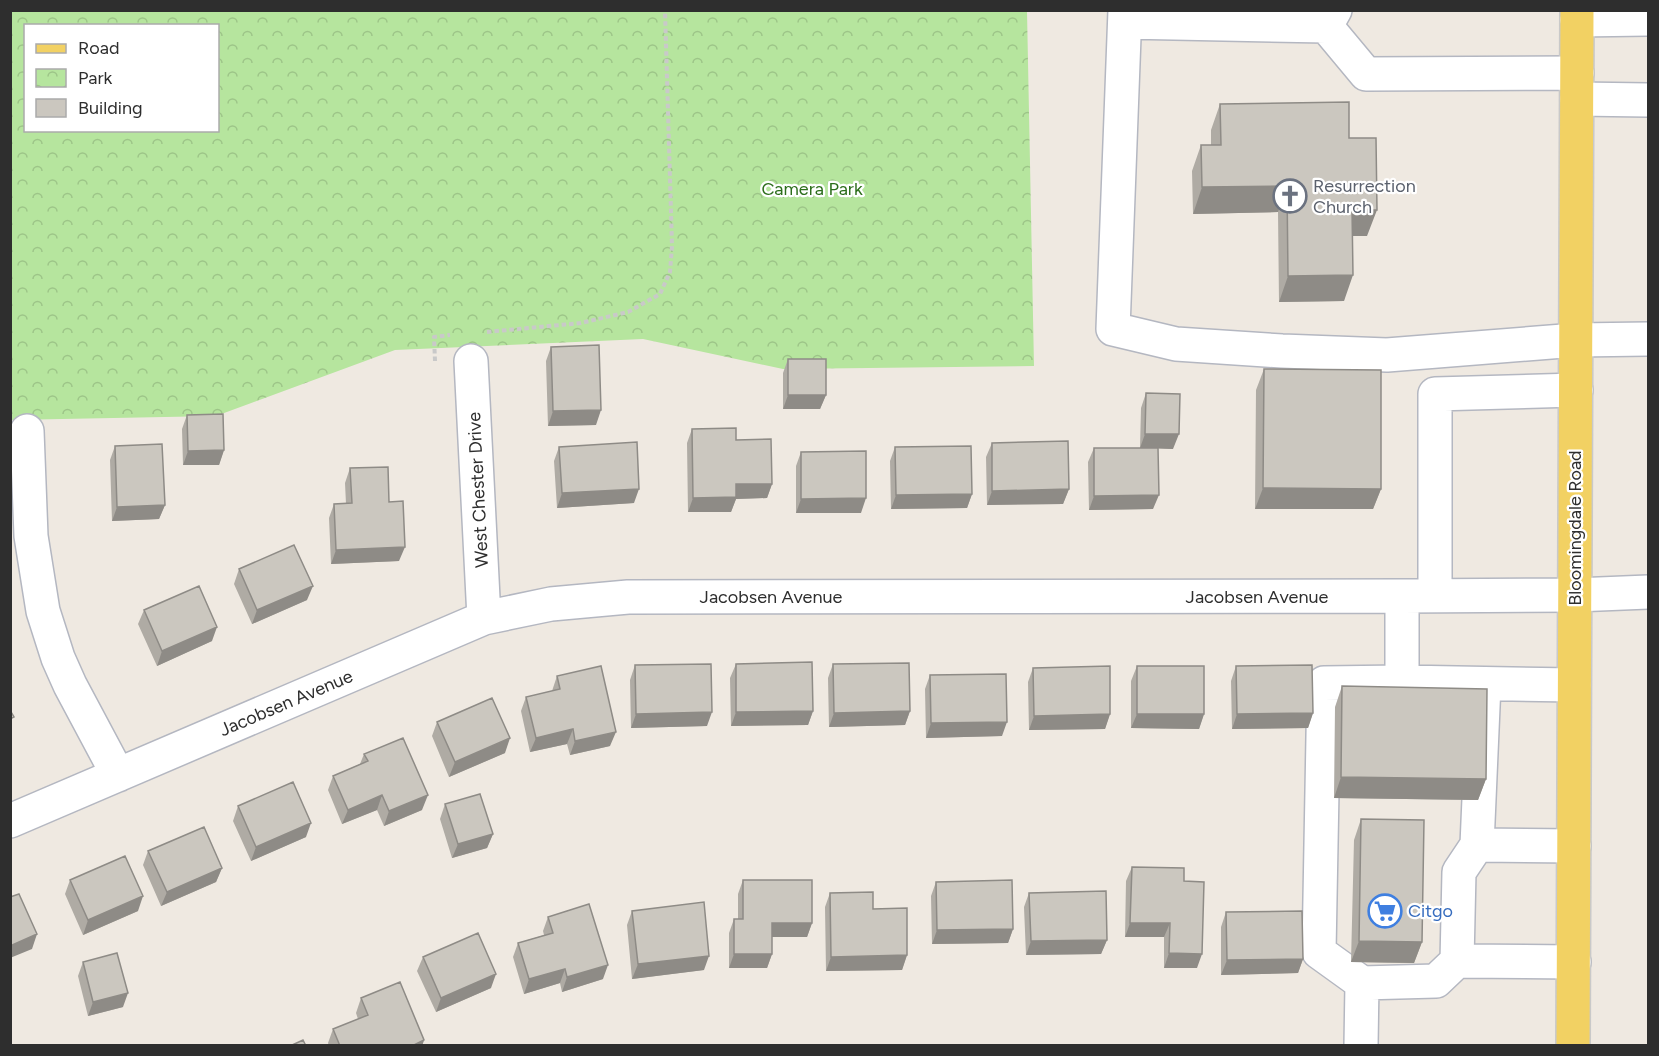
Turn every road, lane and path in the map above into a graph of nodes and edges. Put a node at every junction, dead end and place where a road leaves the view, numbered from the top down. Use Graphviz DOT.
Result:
graph roads {
  1 [pos="665,10"];
  2 [pos="1125,16"];
  3 [pos="1577,16"];
  4 [pos="1331,18"];
  5 [pos="1648,19"];
  6 [pos="1577,86"];
  7 [pos="1648,100"];
  8 [pos="1648,339"];
  9 [pos="1576,340"];
  10 [pos="469,343"];
  11 [pos="436,370"];
  12 [pos="1576,390"];
  13 [pos="27,431"];
  14 [pos="1648,592"];
  15 [pos="1575,595"];
  16 [pos="1402,596"];
  17 [pos="1435,596"];
  18 [pos="484,618"];
  19 [pos="1402,682"];
  20 [pos="1484,684"];
  21 [pos="1575,685"];
  22 [pos="118,775"];
  23 [pos="10,821"];
  24 [pos="1477,845"];
  25 [pos="1574,846"];
  26 [pos="1457,961"];
  27 [pos="1574,962"];
  28 [pos="1362,983"];
  29 [pos="1361,1046"];
  30 [pos="1573,1046"];
  1 -- 10 [label="path"];
  2 -- 4 [label="street"];
  2 -- 9 [label="street"];
  3 -- 5 [label="street"];
  3 -- 6 [label="main road, Bloomingdale Road"];
  4 -- 6 [label="street"];
  6 -- 7 [label="street"];
  6 -- 9 [label="main road, Bloomingdale Road"];
  8 -- 9 [label="street"];
  9 -- 12 [label="main road, Bloomingdale Road"];
  10 -- 11 [label="path"];
  10 -- 18 [label="street, West Chester Drive"];
  12 -- 15 [label="main road, Bloomingdale Road"];
  12 -- 17 [label="street"];
  13 -- 22 [label="street"];
  14 -- 15 [label="street, Jacobsen Avenue"];
  15 -- 17 [label="street, Jacobsen Avenue"];
  15 -- 21 [label="main road, Bloomingdale Road"];
  16 -- 17 [label="street, Jacobsen Avenue"];
  16 -- 18 [label="street, Jacobsen Avenue"];
  16 -- 19 [label="street"];
  18 -- 22 [label="street, Jacobsen Avenue"];
  19 -- 20 [label="street"];
  19 -- 28 [label="street"];
  20 -- 21 [label="street"];
  20 -- 24 [label="street"];
  21 -- 25 [label="main road, Bloomingdale Road"];
  22 -- 23 [label="street, Jacobsen Avenue"];
  24 -- 25 [label="street"];
  24 -- 26 [label="street"];
  25 -- 27 [label="main road, Bloomingdale Road"];
  26 -- 27 [label="street"];
  26 -- 28 [label="street"];
  27 -- 30 [label="main road, Bloomingdale Road"];
  28 -- 29 [label="street"];
}
